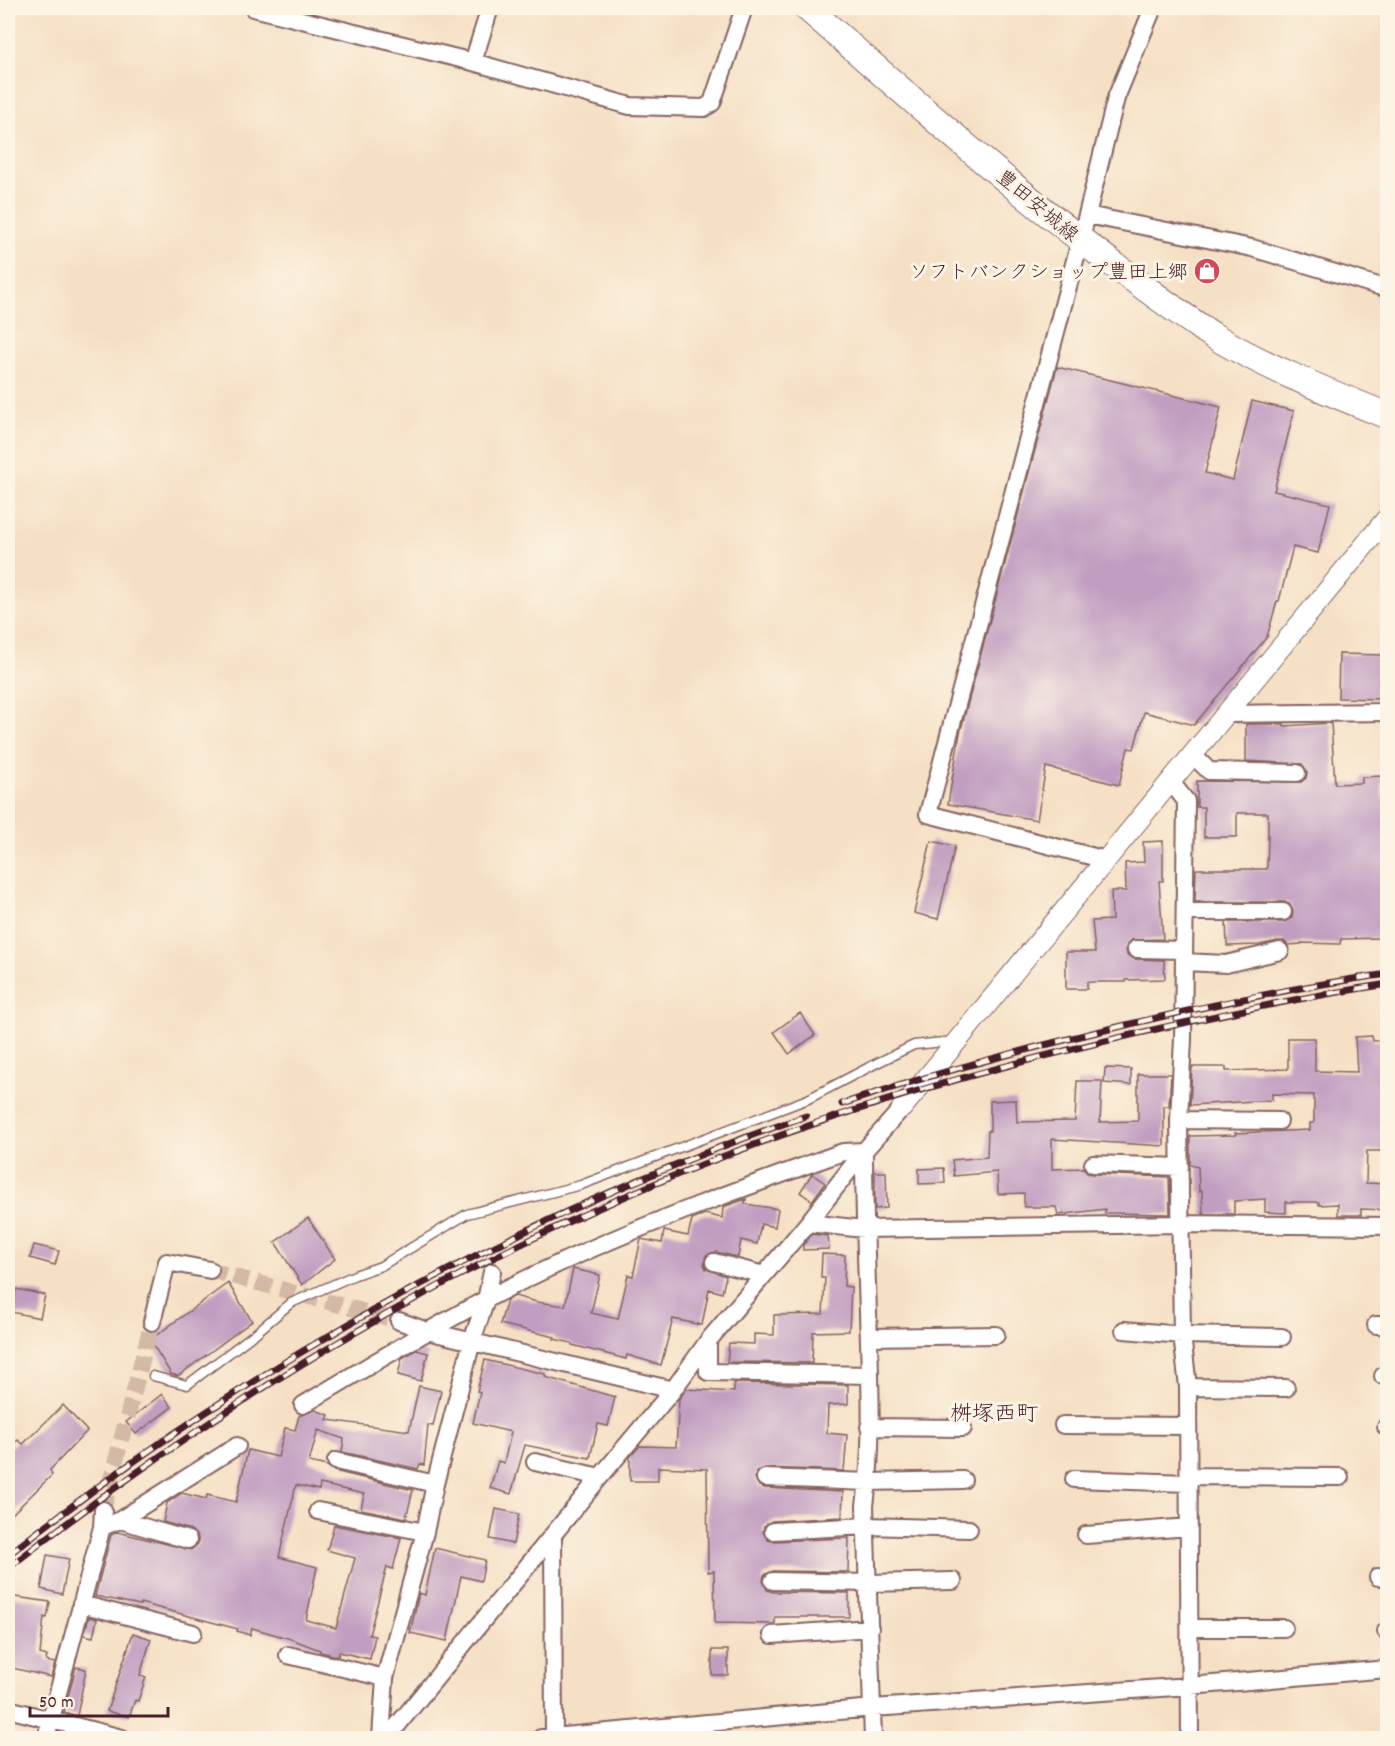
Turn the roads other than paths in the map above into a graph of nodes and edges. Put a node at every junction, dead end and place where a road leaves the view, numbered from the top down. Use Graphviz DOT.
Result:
graph roads {
  1 [pos="253,8"];
  2 [pos="490,8"];
  3 [pos="744,8"];
  4 [pos="807,8"];
  5 [pos="1153,8"];
  6 [pos="473,62"];
  7 [pos="1087,215"];
  8 [pos="1080,240"];
  9 [pos="1388,289"];
  10 [pos="1388,416"];
  11 [pos="1388,517"];
  12 [pos="1388,712"];
  13 [pos="1227,714"];
  14 [pos="1193,755"];
  15 [pos="1297,773"];
  16 [pos="1171,782"];
  17 [pos="1106,860"];
  18 [pos="1185,912"];
  19 [pos="1283,912"];
  20 [pos="1136,949"];
  21 [pos="1280,951"];
  22 [pos="1184,956"];
  23 [pos="957,1041"];
  24 [pos="902,1108"];
  25 [pos="1179,1120"];
  26 [pos="1278,1121"];
  27 [pos="864,1151"];
  28 [pos="1093,1164"];
  29 [pos="1179,1167"];
  30 [pos="808,1223"];
  31 [pos="1180,1224"];
  32 [pos="1388,1226"];
  33 [pos="864,1229"];
  34 [pos="714,1262"];
  35 [pos="210,1270"];
  36 [pos="492,1272"];
  37 [pos="764,1275"];
  38 [pos="486,1300"];
  39 [pos="399,1321"];
  40 [pos="152,1322"];
  41 [pos="1124,1330"];
  42 [pos="427,1331"];
  43 [pos="996,1335"];
  44 [pos="1182,1335"];
  45 [pos="868,1337"];
  46 [pos="1282,1337"];
  47 [pos="471,1341"];
  48 [pos="708,1341"];
  49 [pos="153,1376"];
  50 [pos="870,1376"];
  51 [pos="1188,1387"];
  52 [pos="1286,1388"];
  53 [pos="673,1390"];
  54 [pos="303,1405"];
  55 [pos="1063,1425"];
  56 [pos="1188,1426"];
  57 [pos="869,1427"];
  58 [pos="963,1428"];
  59 [pos="237,1446"];
  60 [pos="336,1461"];
  61 [pos="535,1462"];
  62 [pos="600,1477"];
  63 [pos="1340,1477"];
  64 [pos="765,1478"];
  65 [pos="1074,1479"];
  66 [pos="963,1480"];
  67 [pos="1188,1480"];
  68 [pos="868,1482"];
  69 [pos="435,1484"];
  70 [pos="318,1511"];
  71 [pos="120,1520"];
  72 [pos="867,1526"];
  73 [pos="1189,1527"];
  74 [pos="969,1529"];
  75 [pos="772,1531"];
  76 [pos="425,1532"];
  77 [pos="553,1535"];
  78 [pos="1086,1535"];
  79 [pos="188,1540"];
  80 [pos="773,1581"];
  81 [pos="953,1581"];
  82 [pos="869,1583"];
  83 [pos="81,1604"];
  84 [pos="870,1628"];
  85 [pos="1190,1628"];
  86 [pos="1284,1628"];
  87 [pos="193,1633"];
  88 [pos="772,1635"];
  89 [pos="288,1655"];
  90 [pos="1388,1669"];
  91 [pos="385,1678"];
  92 [pos="1190,1686"];
  93 [pos="873,1708"];
  94 [pos="8,1709"];
  95 [pos="51,1719"];
  96 [pos="46,1738"];
  97 [pos="122,1738"];
  98 [pos="381,1738"];
  99 [pos="387,1738"];
  100 [pos="550,1738"];
  101 [pos="873,1738"];
  102 [pos="1190,1738"];
  1 -- 6 [label="street"];
  2 -- 6 [label="street"];
  3 -- 6 [label="street"];
  4 -- 8 [label="main road, 豊田安城線"];
  5 -- 7 [label="street"];
  7 -- 8 [label="street"];
  7 -- 9 [label="street"];
  8 -- 10 [label="main road, 豊田安城線"];
  8 -- 17 [label="street"];
  11 -- 13 [label="street"];
  12 -- 13 [label="street"];
  13 -- 14 [label="street"];
  14 -- 15 [label="street"];
  14 -- 16 [label="street"];
  16 -- 17 [label="street"];
  16 -- 18 [label="street"];
  17 -- 23 [label="street"];
  18 -- 19 [label="street"];
  18 -- 22 [label="street"];
  20 -- 22 [label="street"];
  21 -- 22 [label="street"];
  22 -- 25 [label="street"];
  23 -- 24 [label="street"];
  23 -- 49 [label="lane"];
  24 -- 27 [label="street"];
  25 -- 26 [label="street"];
  25 -- 29 [label="street"];
  27 -- 30 [label="street"];
  27 -- 33 [label="street"];
  27 -- 38 [label="street"];
  28 -- 29 [label="street"];
  29 -- 31 [label="street"];
  30 -- 33 [label="street"];
  30 -- 37 [label="street"];
  31 -- 32 [label="street"];
  31 -- 33 [label="street"];
  31 -- 44 [label="street"];
  33 -- 45 [label="street"];
  34 -- 37 [label="street"];
  35 -- 40 [label="street"];
  36 -- 38 [label="street"];
  37 -- 48 [label="street"];
  38 -- 42 [label="street"];
  38 -- 47 [label="street"];
  39 -- 42 [label="street"];
  41 -- 44 [label="street"];
  42 -- 47 [label="street"];
  42 -- 54 [label="street"];
  43 -- 45 [label="street"];
  44 -- 46 [label="street"];
  44 -- 51 [label="street"];
  45 -- 50 [label="street"];
  47 -- 53 [label="street"];
  47 -- 69 [label="street"];
  48 -- 50 [label="street"];
  48 -- 53 [label="street"];
  50 -- 57 [label="street"];
  51 -- 52 [label="street"];
  51 -- 56 [label="street"];
  53 -- 62 [label="street"];
  55 -- 56 [label="street"];
  56 -- 67 [label="street"];
  57 -- 58 [label="street"];
  57 -- 68 [label="street"];
  59 -- 71 [label="street"];
  60 -- 69 [label="street"];
  61 -- 62 [label="street"];
  62 -- 77 [label="street"];
  63 -- 67 [label="street"];
  64 -- 68 [label="street"];
  65 -- 67 [label="street"];
  66 -- 68 [label="street"];
  67 -- 73 [label="street"];
  68 -- 72 [label="street"];
  69 -- 76 [label="street"];
  70 -- 76 [label="street"];
  71 -- 79 [label="street"];
  71 -- 83 [label="street"];
  72 -- 74 [label="street"];
  72 -- 75 [label="street"];
  72 -- 82 [label="street"];
  73 -- 78 [label="street"];
  73 -- 85 [label="street"];
  76 -- 91 [label="street"];
  77 -- 99 [label="street"];
  77 -- 100 [label="street"];
  80 -- 82 [label="street"];
  81 -- 82 [label="street"];
  82 -- 84 [label="street"];
  83 -- 87 [label="street"];
  83 -- 95 [label="street"];
  84 -- 88 [label="street"];
  84 -- 93 [label="street"];
  85 -- 86 [label="street"];
  85 -- 92 [label="street"];
  89 -- 91 [label="street"];
  90 -- 92 [label="street"];
  91 -- 98 [label="street"];
  92 -- 93 [label="street"];
  92 -- 102 [label="street"];
  93 -- 100 [label="street"];
  93 -- 101 [label="street"];
  94 -- 95 [label="street"];
  95 -- 96 [label="street"];
  95 -- 97 [label="street"];
}
